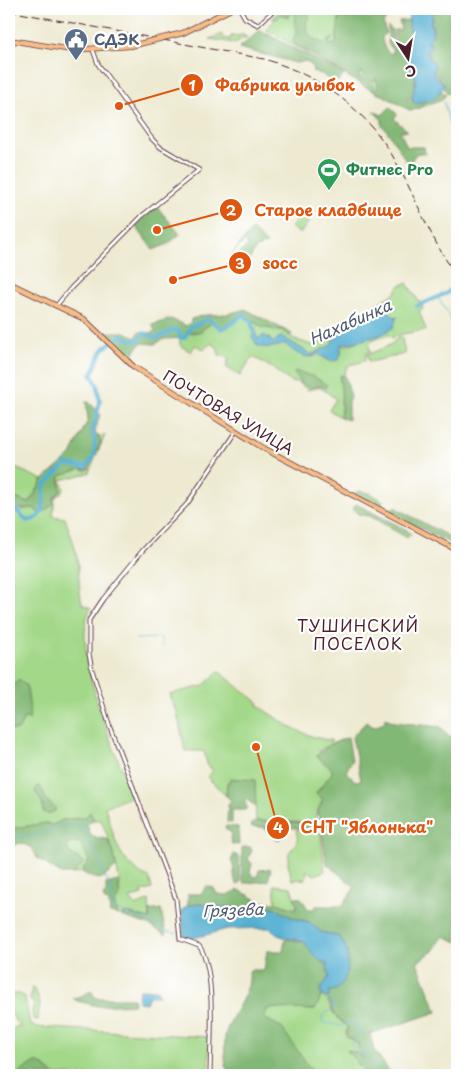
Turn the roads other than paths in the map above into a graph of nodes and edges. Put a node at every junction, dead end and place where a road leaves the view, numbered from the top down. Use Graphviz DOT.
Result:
graph roads {
  1 [pos="231,9"];
  2 [pos="240,9"];
  3 [pos="275,9"];
  4 [pos="9,40"];
  5 [pos="93,50"];
  6 [pos="9,285"];
  7 [pos="54,307"];
  8 [pos="104,340"];
  9 [pos="235,432"];
  10 [pos="457,551"];
  11 [pos="210,1075"];
  1 -- 5 [label="main road, bridge"];
  2 -- 3 [label="street"];
  4 -- 5 [label="main road"];
  5 -- 7 [label="street"];
  6 -- 7 [label="main road"];
  7 -- 8 [label="main road"];
  7 -- 8 [label="main road"];
  8 -- 9 [label="main road, ПОЧТОВАЯ УЛИЦА"];
  9 -- 10 [label="main road, ПОЧТОВАЯ УЛИЦА"];
  9 -- 11 [label="street"];
}
